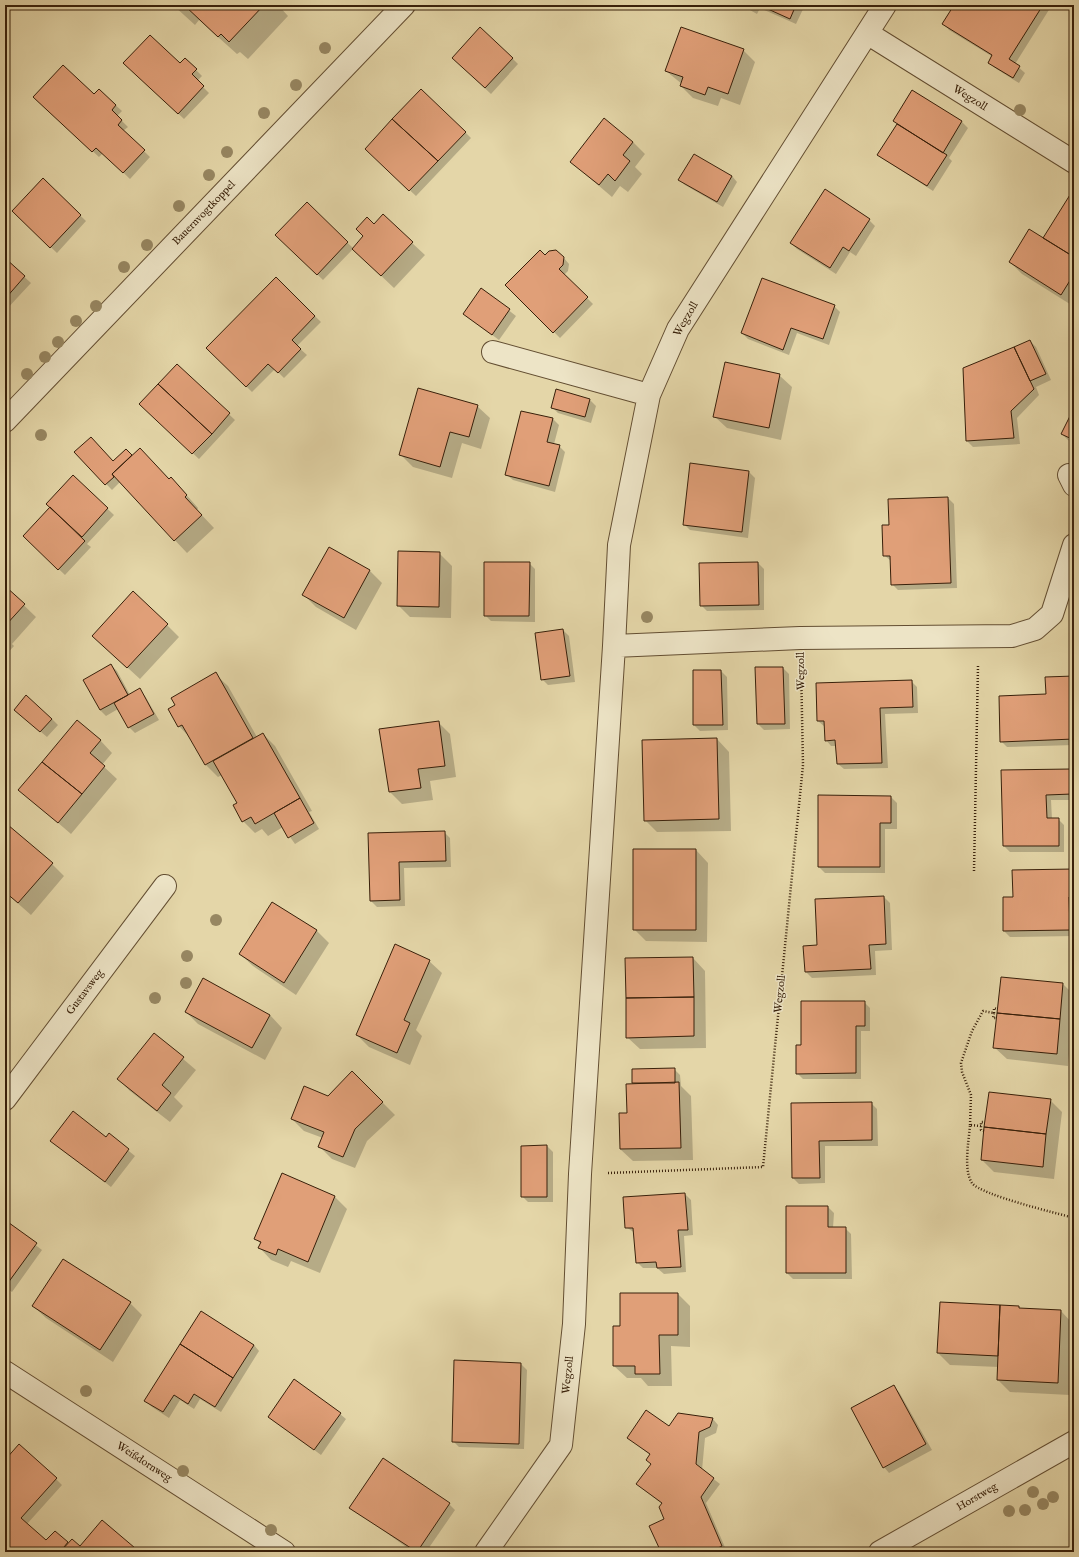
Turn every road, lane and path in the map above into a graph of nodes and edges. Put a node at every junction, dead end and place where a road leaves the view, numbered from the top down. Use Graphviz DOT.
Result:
graph roads {
  1 [pos="404,5"];
  2 [pos="885,5"];
  3 [pos="867,33"];
  4 [pos="1074,162"];
  5 [pos="493,352"];
  6 [pos="649,395"];
  7 [pos="5,421"];
  8 [pos="1074,546"];
  9 [pos="979,636"];
  10 [pos="800,638"];
  11 [pos="614,646"];
  12 [pos="974,871"];
  13 [pos="165,886"];
  14 [pos="997,1009"];
  15 [pos="994,1013"];
  16 [pos="997,1018"];
  17 [pos="5,1099"];
  18 [pos="985,1122"];
  19 [pos="970,1125"];
  20 [pos="981,1126"];
  21 [pos="984,1131"];
  22 [pos="580,1174"];
  23 [pos="1074,1218"];
  24 [pos="7,1378"];
  25 [pos="1074,1442"];
  26 [pos="284,1552"];
  27 [pos="486,1552"];
  28 [pos="880,1552"];
  1 -- 7 [label="street, Bauernvogtkoppel"];
  2 -- 3 [label="street, Wegzoll"];
  3 -- 4 [label="street, Wegzoll"];
  3 -- 6 [label="street, Wegzoll"];
  5 -- 6 [label="street"];
  6 -- 11 [label="street, Wegzoll"];
  8 -- 9 [label="street, Wegzoll"];
  9 -- 10 [label="street, Wegzoll"];
  9 -- 12 [label="path"];
  10 -- 11 [label="street, Wegzoll"];
  10 -- 22 [label="path, Wegzoll"];
  11 -- 22 [label="street, Wegzoll"];
  13 -- 17 [label="street, Gustavsweg"];
  14 -- 15 [label="path"];
  15 -- 16 [label="path"];
  15 -- 19 [label="path"];
  18 -- 20 [label="path"];
  19 -- 20 [label="path"];
  19 -- 23 [label="path"];
  20 -- 21 [label="path"];
  22 -- 27 [label="street, Wegzoll"];
  24 -- 26 [label="street, Weißdornweg"];
  25 -- 28 [label="street, Horstweg"];
}
